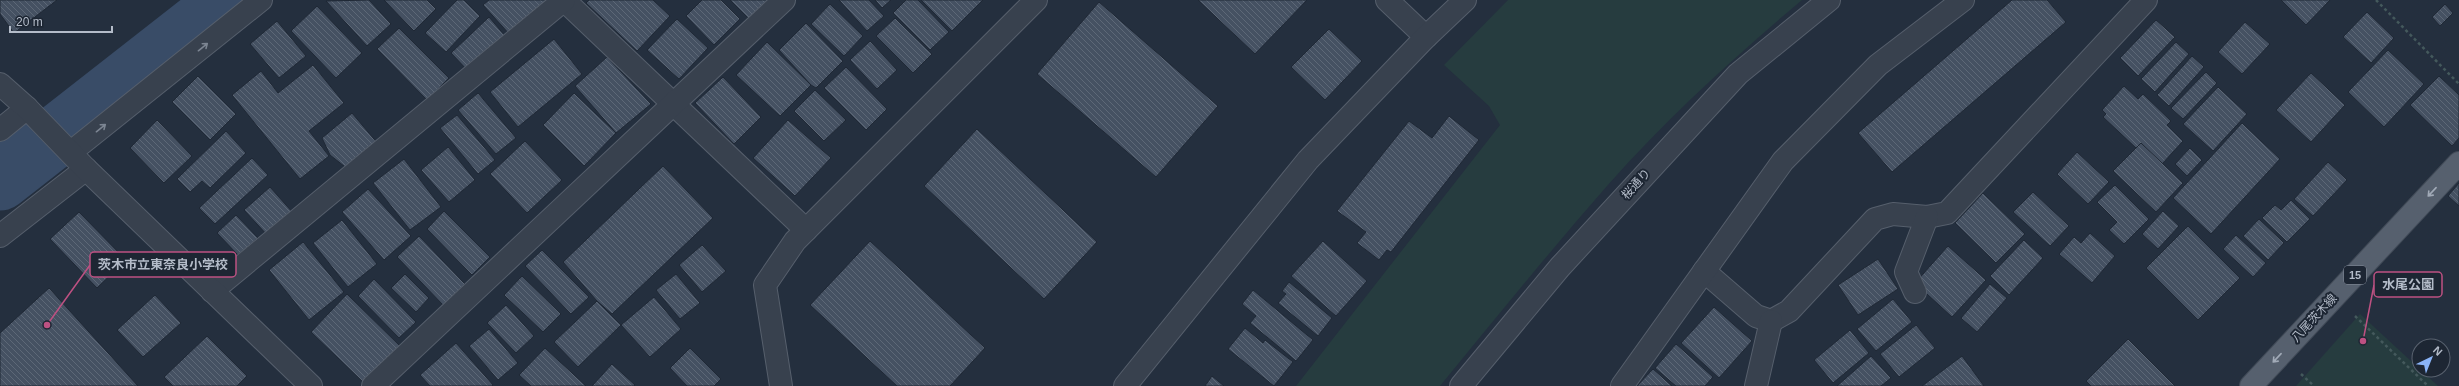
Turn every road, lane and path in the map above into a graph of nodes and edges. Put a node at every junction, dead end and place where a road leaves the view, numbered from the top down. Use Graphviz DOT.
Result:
graph roads {
  1 [pos="261,0"];
  2 [pos="564,0"];
  3 [pos="784,0"];
  4 [pos="1036,0"];
  5 [pos="1387,0"];
  6 [pos="1465,0"];
  7 [pos="1829,0"];
  8 [pos="1964,0"];
  9 [pos="2146,0"];
  10 [pos="2376,0"];
  11 [pos="1426,37"];
  12 [pos="0,84"];
  13 [pos="2459,84"];
  14 [pos="674,104"];
  15 [pos="30,111"];
  16 [pos="0,130"];
  17 [pos="71,152"];
  18 [pos="2459,163"];
  19 [pos="86,168"];
  20 [pos="1926,218"];
  21 [pos="806,230"];
  22 [pos="0,236"];
  23 [pos="1704,271"];
  24 [pos="212,291"];
  25 [pos="1915,292"];
  26 [pos="2334,297"];
  27 [pos="1771,322"];
  28 [pos="311,386"];
  29 [pos="373,386"];
  30 [pos="781,386"];
  31 [pos="1126,386"];
  32 [pos="1461,386"];
  33 [pos="1622,386"];
  34 [pos="1756,386"];
  35 [pos="2251,386"];
  36 [pos="2428,386"];
  17 -- 1 [label="street, one-way"];
  2 -- 14 [label="street"];
  2 -- 24 [label="street"];
  3 -- 14 [label="street"];
  4 -- 21 [label="street"];
  5 -- 11 [label="street"];
  6 -- 11 [label="street"];
  7 -- 32 [label="street, 桜通り"];
  8 -- 23 [label="street"];
  9 -- 20 [label="street"];
  10 -- 13 [label="path"];
  11 -- 31 [label="street"];
  12 -- 15 [label="street"];
  14 -- 21 [label="street"];
  14 -- 29 [label="street"];
  15 -- 16 [label="street"];
  15 -- 17 [label="street"];
  17 -- 19 [label="street"];
  18 -- 26 [label="main road, 八尾茨木線 / 15, one-way"];
  19 -- 22 [label="street"];
  19 -- 24 [label="street"];
  20 -- 25 [label="street"];
  20 -- 27 [label="street"];
  21 -- 30 [label="street"];
  23 -- 27 [label="street"];
  23 -- 33 [label="street"];
  24 -- 28 [label="street"];
  26 -- 35 [label="main road, 八尾茨木線 / 15, one-way"];
  26 -- 36 [label="path"];
  27 -- 34 [label="street"];
}
